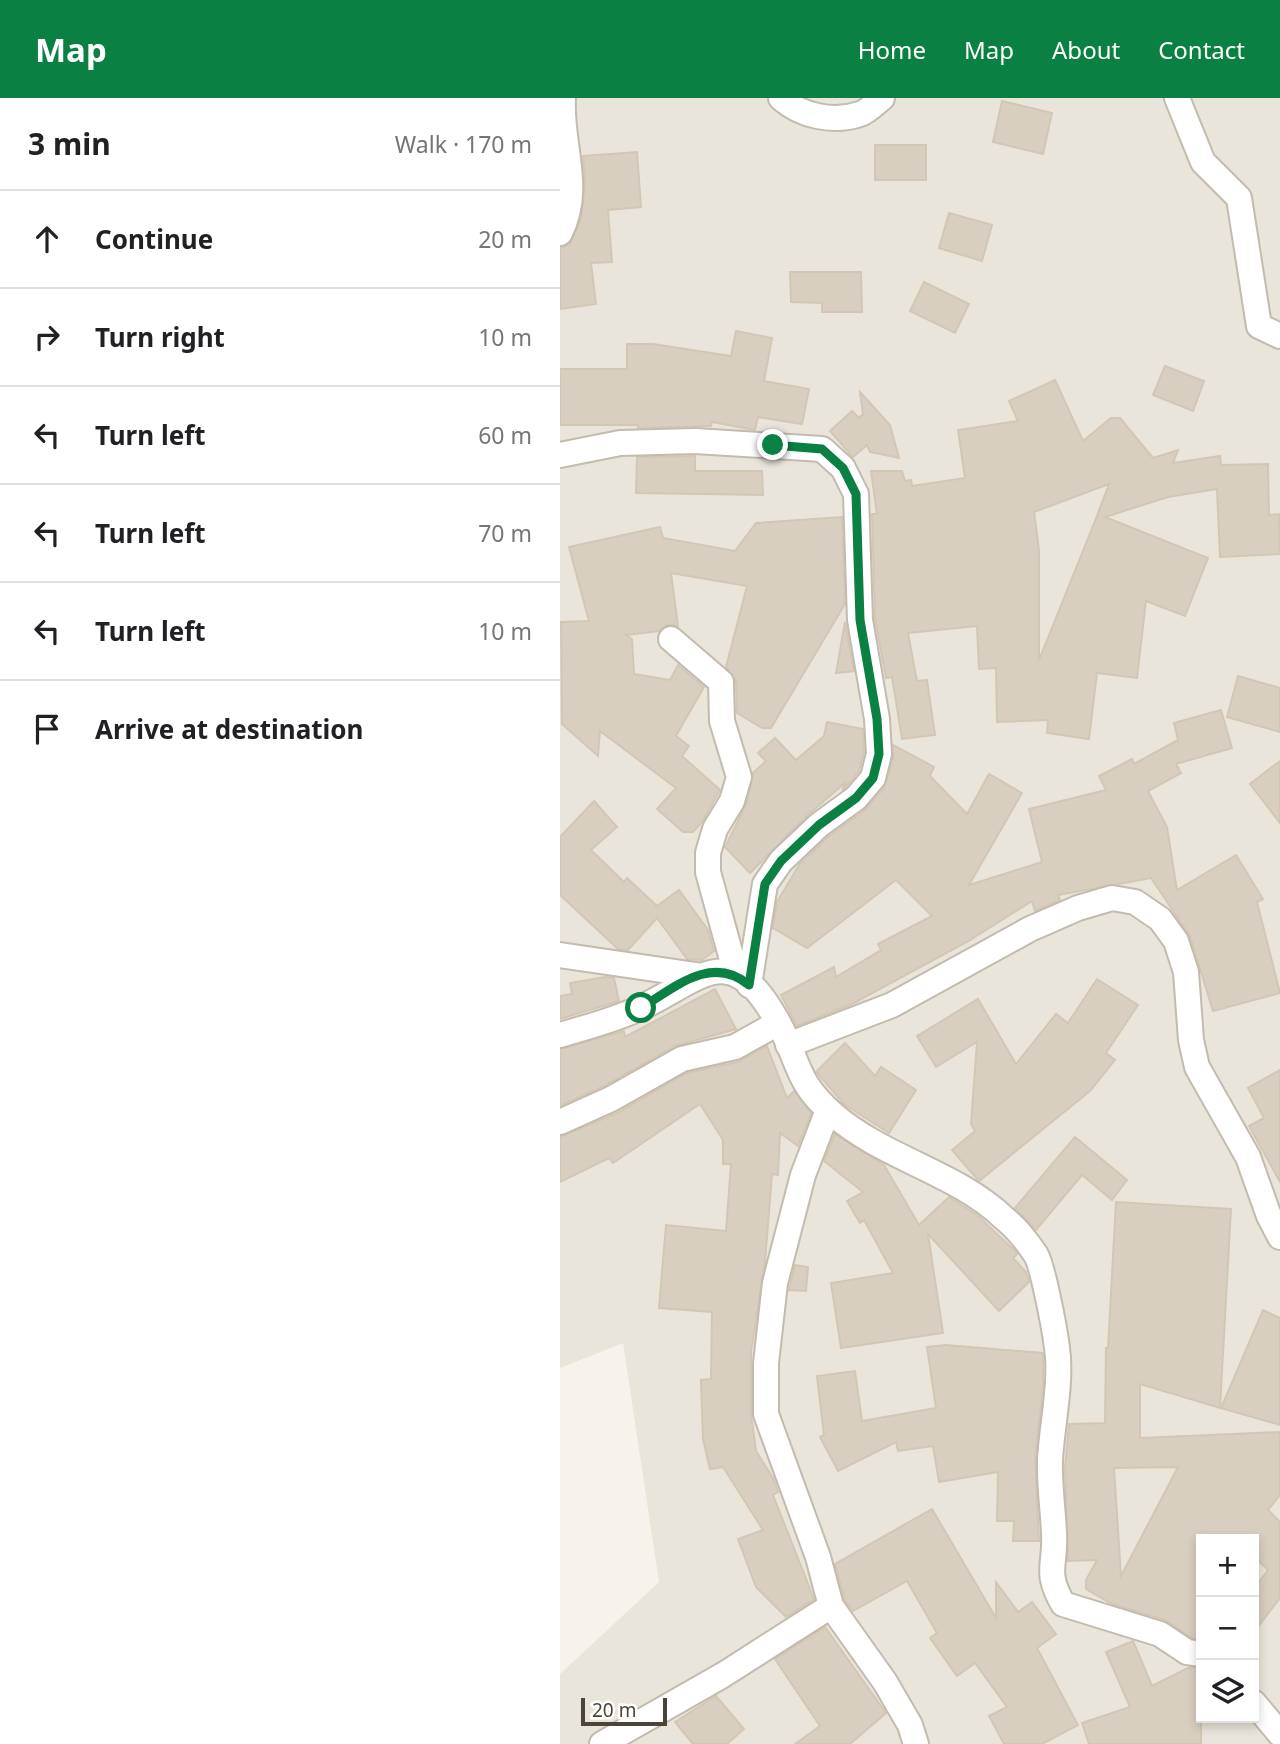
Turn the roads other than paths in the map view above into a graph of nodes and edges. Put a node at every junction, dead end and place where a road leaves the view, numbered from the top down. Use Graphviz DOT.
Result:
graph roads {
  1 [pos="563,98"];
  2 [pos="781,98"];
  3 [pos="883,98"];
  4 [pos="1177,98"];
  5 [pos="560,233"];
  6 [pos="1280,335"];
  7 [pos="560,455"];
  8 [pos="671,639"];
  9 [pos="560,955"];
  10 [pos="696,975"];
  11 [pos="742,979"];
  12 [pos="783,1034"];
  13 [pos="560,1035"];
  14 [pos="828,1110"];
  15 [pos="560,1122"];
  16 [pos="1280,1237"];
  17 [pos="831,1605"];
  18 [pos="1196,1653"];
  19 [pos="1259,1709"];
  20 [pos="1280,1734"];
  21 [pos="602,1744"];
  22 [pos="916,1744"];
  1 -- 5 [label="street"];
  2 -- 3 [label="street"];
  4 -- 6 [label="street"];
  7 -- 11 [label="street"];
  8 -- 11 [label="street"];
  9 -- 10 [label="street"];
  10 -- 11 [label="street"];
  10 -- 13 [label="street"];
  11 -- 12 [label="street"];
  12 -- 14 [label="street"];
  12 -- 15 [label="street"];
  12 -- 16 [label="street"];
  14 -- 17 [label="street"];
  14 -- 18 [label="street"];
  17 -- 21 [label="street"];
  17 -- 22 [label="street"];
  19 -- 20 [label="street"];
}
